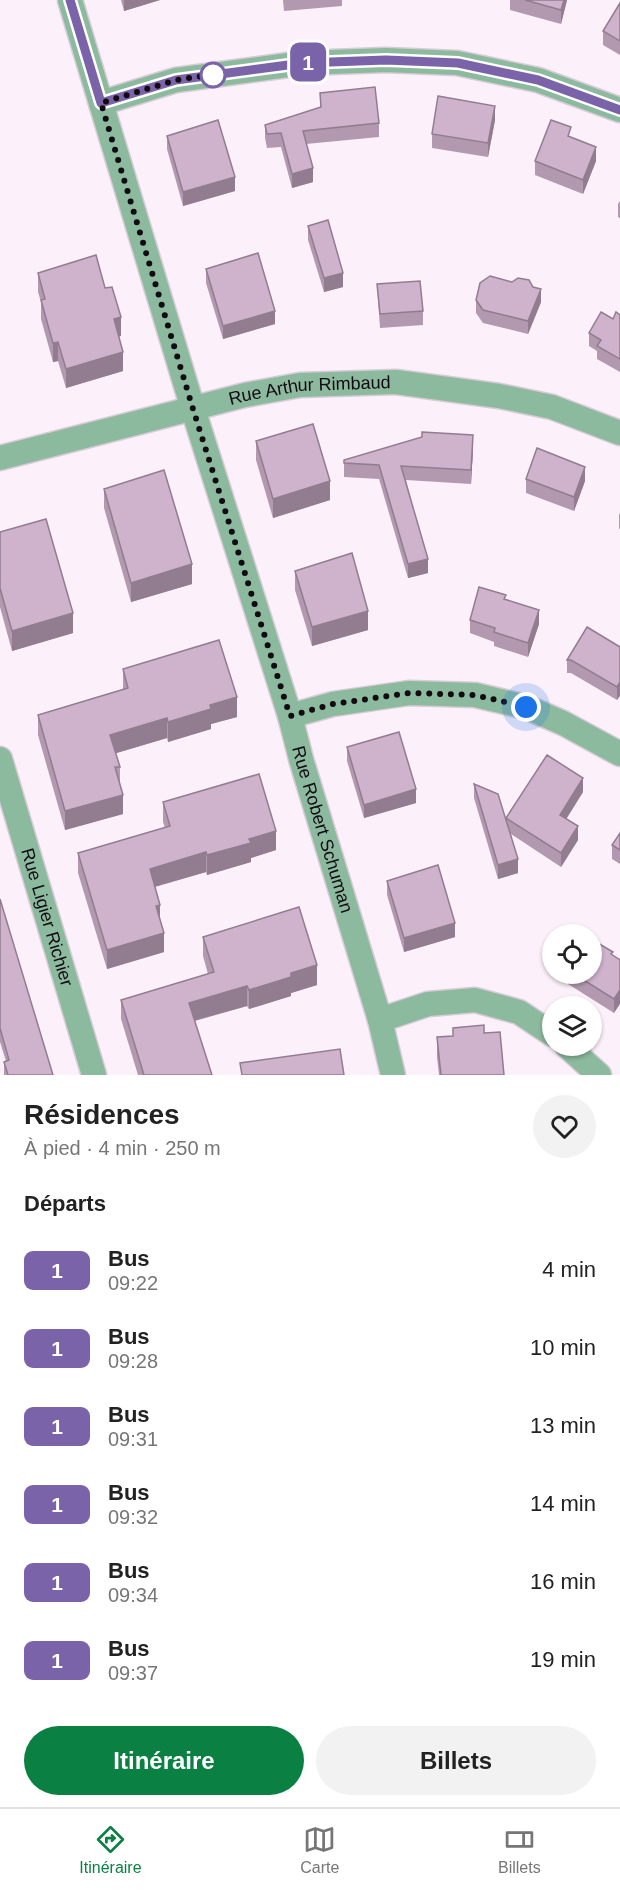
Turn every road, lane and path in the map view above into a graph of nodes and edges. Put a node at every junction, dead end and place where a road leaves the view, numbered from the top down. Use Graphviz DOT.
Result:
graph roads {
  1 [pos="69,0"];
  2 [pos="101,103"];
  3 [pos="620,110"];
  4 [pos="193,409"];
  5 [pos="620,432"];
  6 [pos="0,458"];
  7 [pos="290,716"];
  8 [pos="620,754"];
  9 [pos="0,759"];
  10 [pos="380,1020"];
  11 [pos="542,1027"];
  12 [pos="578,1056"];
  13 [pos="94,1075"];
  14 [pos="393,1075"];
  15 [pos="599,1075"];
  1 -- 2 [label="street, Rue Robert Schuman"];
  2 -- 3 [label="street"];
  2 -- 4 [label="street, Rue Robert Schuman"];
  4 -- 5 [label="street, Rue Arthur Rimbaud"];
  4 -- 6 [label="street, Rue Arthur Rimbaud"];
  4 -- 7 [label="street, Rue Robert Schuman"];
  7 -- 8 [label="street"];
  7 -- 10 [label="street, Rue Robert Schuman"];
  9 -- 13 [label="street, Rue Ligier Richier"];
  10 -- 11 [label="street"];
  10 -- 14 [label="street, Rue Robert Schuman"];
  12 -- 15 [label="street"];
}
